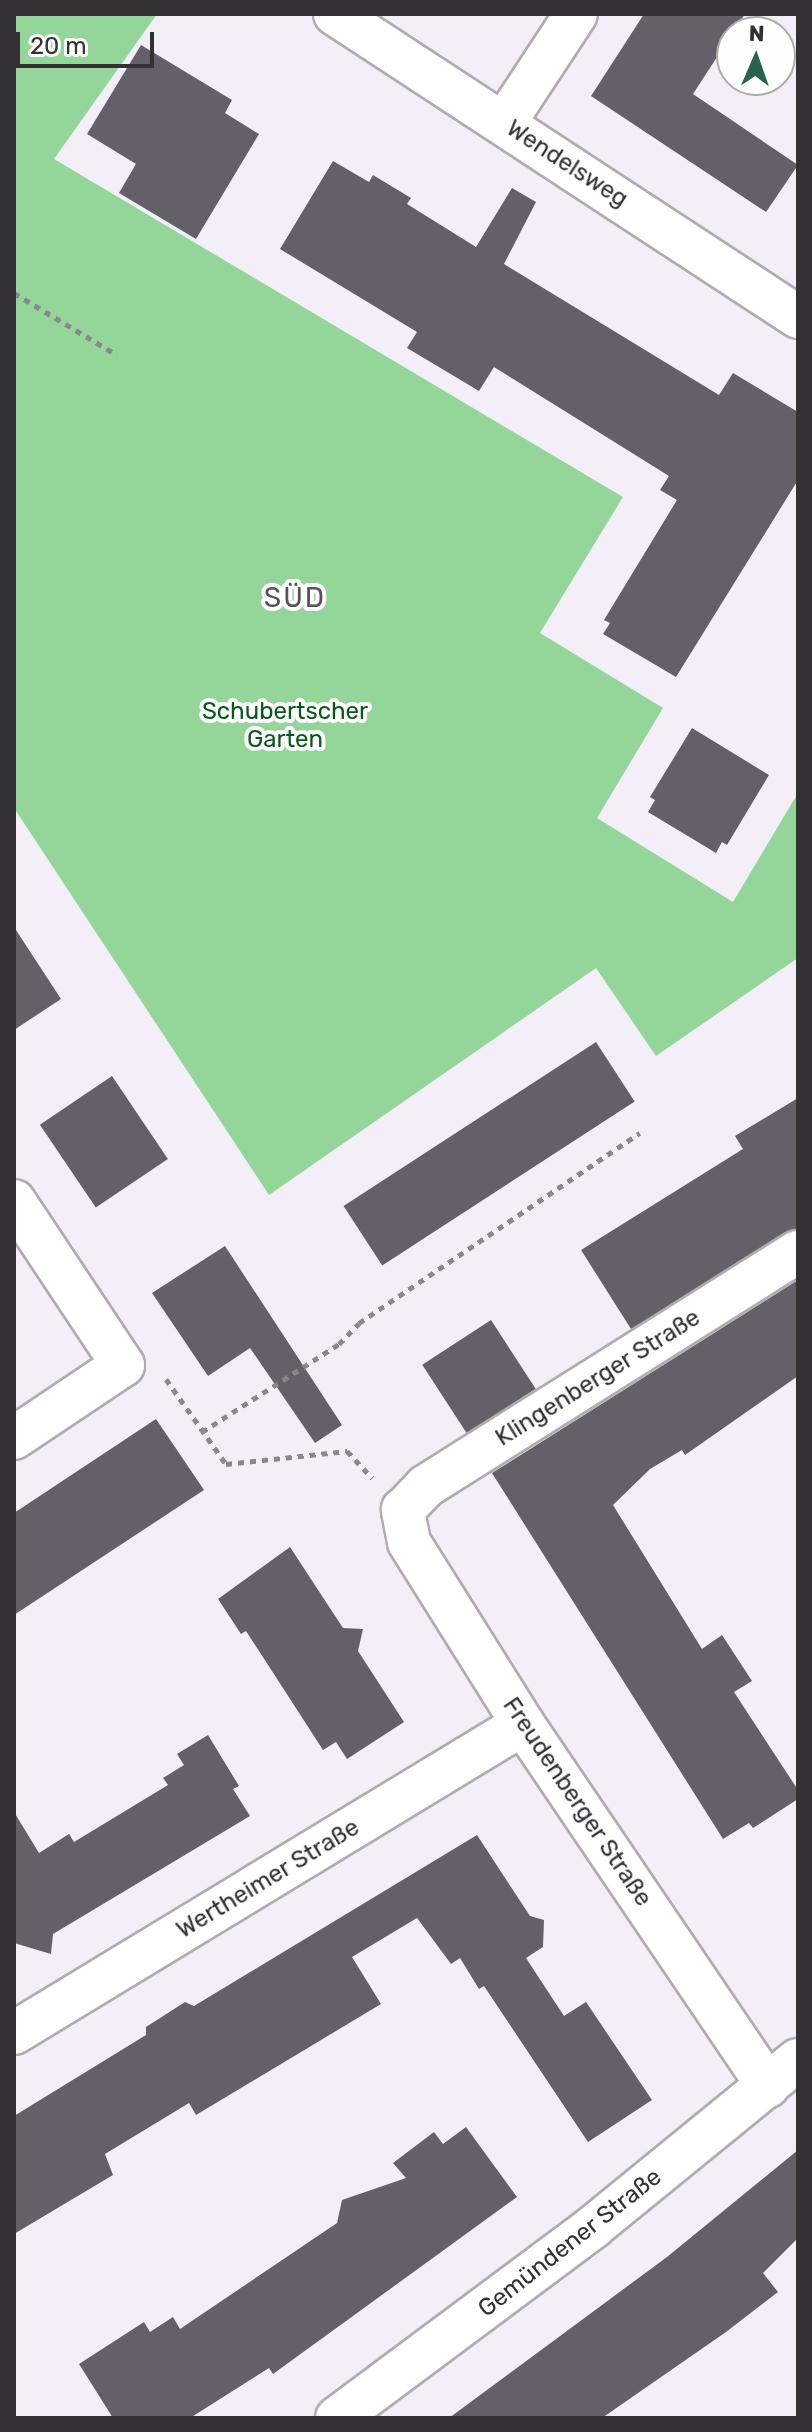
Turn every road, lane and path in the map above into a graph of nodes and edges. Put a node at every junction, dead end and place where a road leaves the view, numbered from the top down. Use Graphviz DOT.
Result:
graph roads {
  1 [pos="335,14"];
  2 [pos="576,14"];
  3 [pos="505,122"];
  4 [pos="14,293"];
  5 [pos="798,317"];
  6 [pos="117,355"];
  7 [pos="640,1133"];
  8 [pos="14,1201"];
  9 [pos="798,1252"];
  10 [pos="123,1365"];
  11 [pos="202,1432"];
  12 [pos="14,1438"];
  13 [pos="403,1510"];
  14 [pos="523,1724"];
  15 [pos="14,2033"];
  16 [pos="783,2073"];
  17 [pos="337,2418"];
  1 -- 3 [label="street, Wendelsweg"];
  2 -- 3 [label="street"];
  3 -- 5 [label="street, Wendelsweg"];
  4 -- 6 [label="path"];
  7 -- 11 [label="path"];
  8 -- 10 [label="street"];
  9 -- 13 [label="street, Klingenberger Straße"];
  10 -- 11 [label="path"];
  10 -- 12 [label="street"];
  11 -- 13 [label="path"];
  13 -- 14 [label="street, Freudenberger Straße"];
  14 -- 15 [label="street, Wertheimer Straße"];
  14 -- 16 [label="street, Freudenberger Straße"];
  16 -- 17 [label="street, Gemündener Straße"];
}
